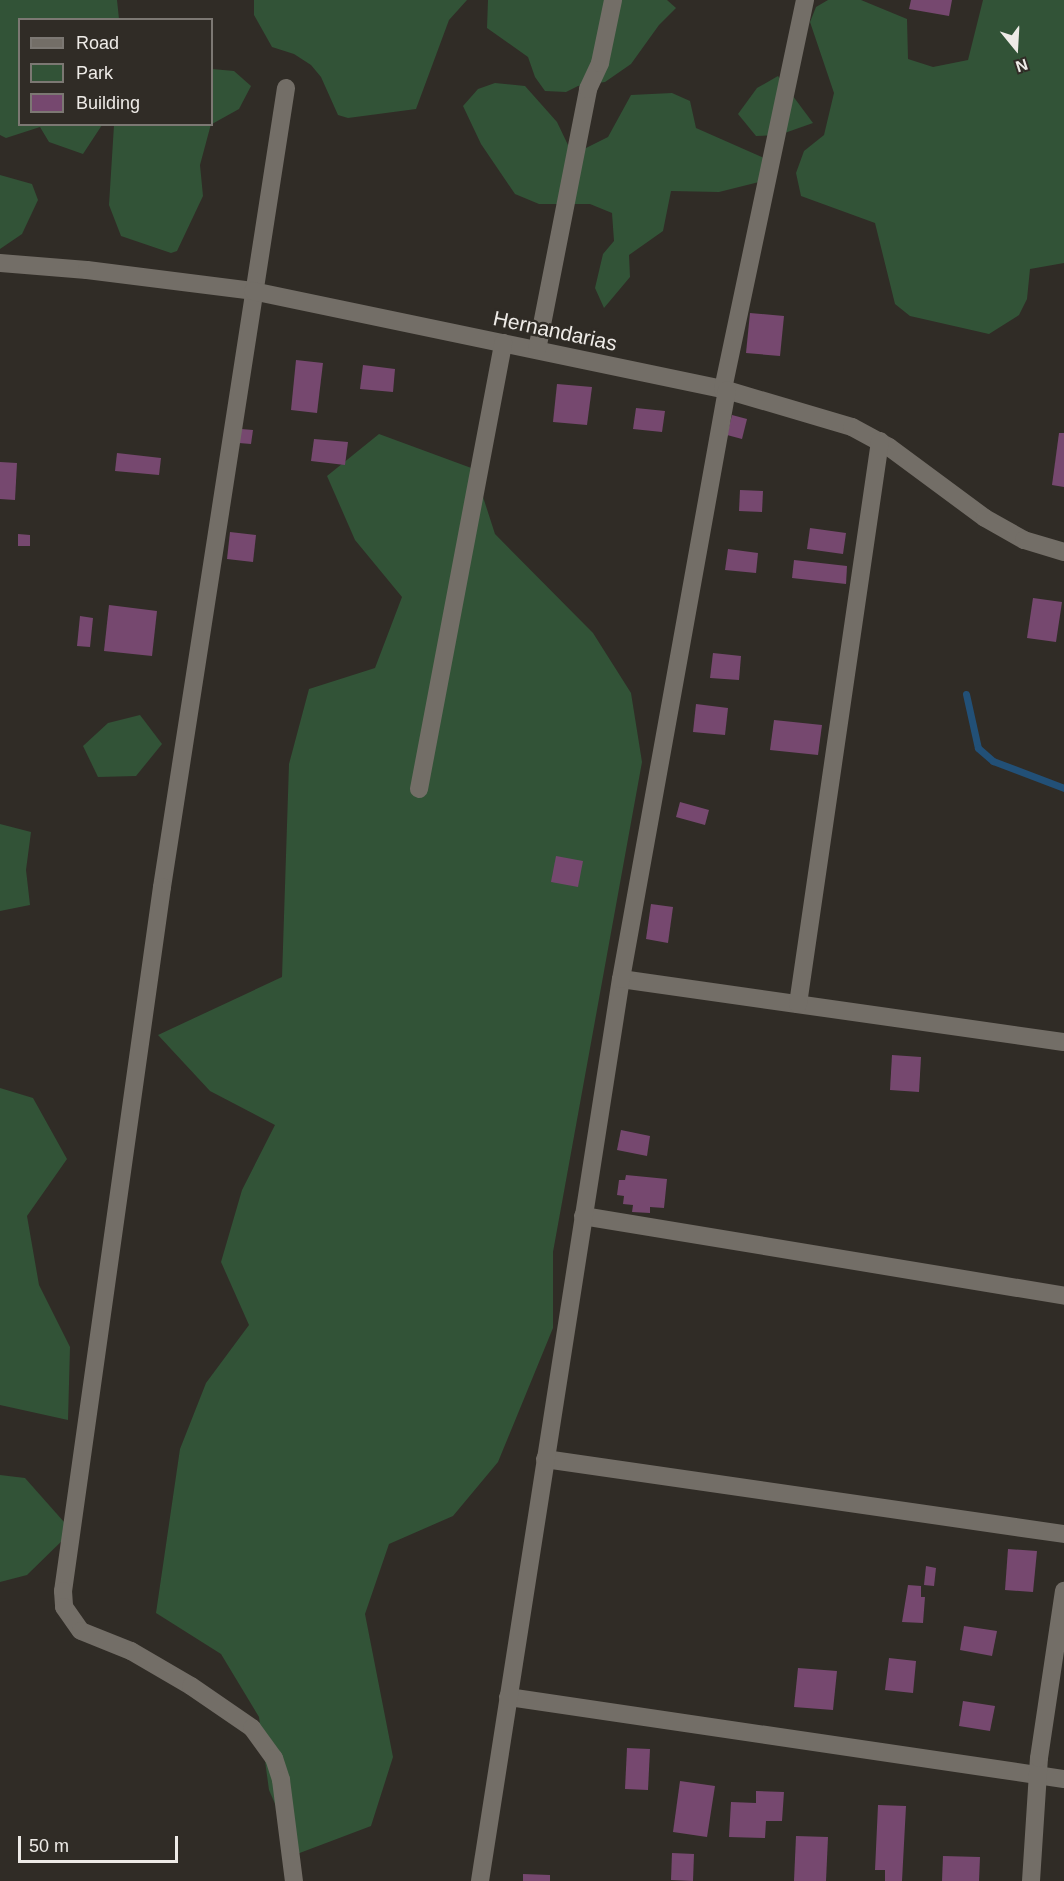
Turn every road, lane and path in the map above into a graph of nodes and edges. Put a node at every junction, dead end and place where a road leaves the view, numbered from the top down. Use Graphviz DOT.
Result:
graph roads {
  1 [pos="613,0"];
  2 [pos="805,0"];
  3 [pos="286,88"];
  4 [pos="0,263"];
  5 [pos="253,291"];
  6 [pos="503,343"];
  7 [pos="537,350"];
  8 [pos="725,389"];
  9 [pos="880,441"];
  10 [pos="1064,552"];
  11 [pos="419,789"];
  12 [pos="621,979"];
  13 [pos="798,1004"];
  14 [pos="1064,1042"];
  15 [pos="583,1216"];
  16 [pos="1064,1296"];
  17 [pos="544,1459"];
  18 [pos="1064,1534"];
  19 [pos="1064,1592"];
  20 [pos="508,1697"];
  21 [pos="1038,1775"];
  22 [pos="1064,1779"];
  23 [pos="294,1881"];
  24 [pos="480,1881"];
  25 [pos="1031,1881"];
  1 -- 7 [label="street"];
  2 -- 8 [label="street"];
  3 -- 5 [label="street"];
  4 -- 5 [label="street, Hernandarias"];
  5 -- 6 [label="street, Hernandarias"];
  5 -- 23 [label="street"];
  6 -- 7 [label="street, Hernandarias"];
  6 -- 11 [label="street"];
  7 -- 8 [label="street, Hernandarias"];
  8 -- 9 [label="street, Hernandarias"];
  8 -- 12 [label="street"];
  9 -- 10 [label="street, Hernandarias"];
  9 -- 13 [label="street"];
  12 -- 13 [label="street"];
  12 -- 15 [label="street"];
  13 -- 14 [label="street"];
  15 -- 16 [label="street"];
  15 -- 17 [label="street"];
  17 -- 18 [label="street"];
  17 -- 20 [label="street"];
  19 -- 21 [label="street"];
  20 -- 21 [label="street"];
  20 -- 24 [label="street"];
  21 -- 22 [label="street"];
  21 -- 25 [label="street"];
}
